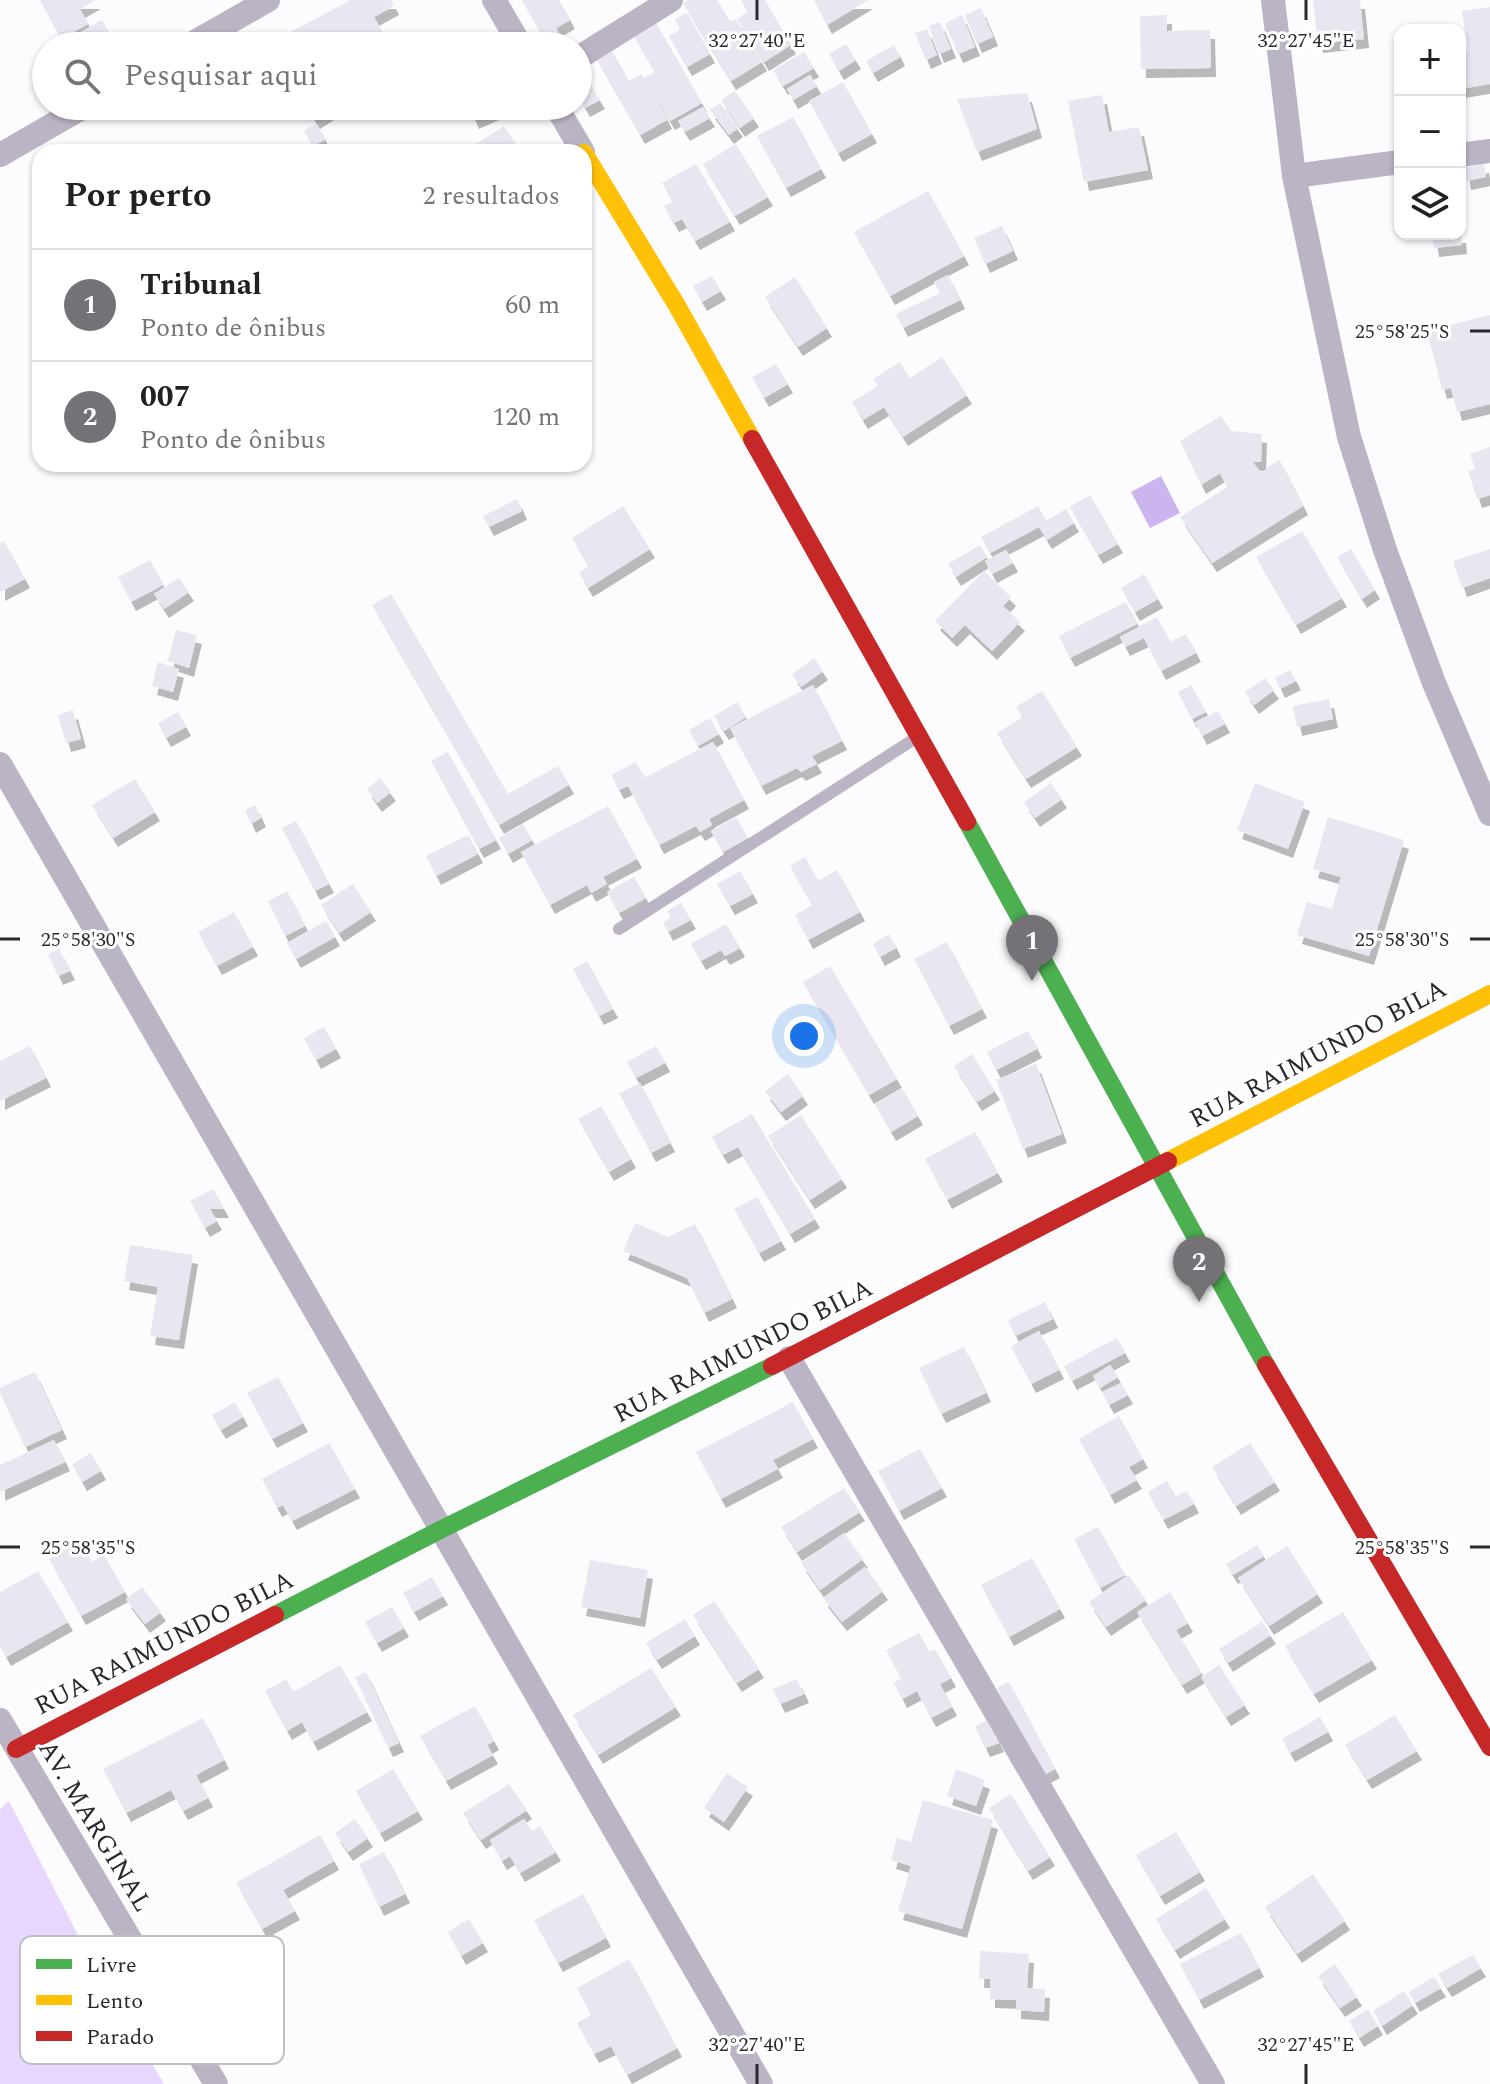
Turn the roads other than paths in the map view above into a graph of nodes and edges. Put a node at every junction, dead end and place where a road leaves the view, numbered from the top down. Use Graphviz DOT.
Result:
graph roads {
  1 [pos="268,0"];
  2 [pos="494,0"];
  3 [pos="671,0"];
  4 [pos="1273,0"];
  5 [pos="212,32"];
  6 [pos="513,32"];
  7 [pos="592,49"];
  8 [pos="61,120"];
  9 [pos="565,120"];
  10 [pos="579,144"];
  11 [pos="1490,151"];
  12 [pos="1466,154"];
  13 [pos="0,155"];
  14 [pos="1394,163"];
  15 [pos="592,165"];
  16 [pos="1294,176"];
  17 [pos="920,736"];
  18 [pos="0,764"];
  19 [pos="1490,814"];
  20 [pos="619,929"];
  21 [pos="1490,994"];
  22 [pos="1158,1167"];
  23 [pos="789,1358"];
  24 [pos="442,1529"];
  25 [pos="0,1720"];
  26 [pos="1490,1747"];
  27 [pos="16,1749"];
  28 [pos="128,1936"];
  29 [pos="204,2064"];
  30 [pos="216,2084"];
  31 [pos="761,2084"];
  32 [pos="1213,2084"];
  1 -- 5 [label="street"];
  2 -- 6 [label="street"];
  3 -- 7 [label="street"];
  4 -- 16 [label="street"];
  8 -- 13 [label="street"];
  9 -- 10 [label="street"];
  11 -- 12 [label="street"];
  14 -- 16 [label="street"];
  15 -- 17 [label="street"];
  16 -- 19 [label="street"];
  17 -- 20 [label="lane"];
  17 -- 22 [label="street"];
  18 -- 24 [label="street"];
  21 -- 22 [label="street, RUA RAIMUNDO BILA"];
  22 -- 23 [label="street, RUA RAIMUNDO BILA"];
  22 -- 26 [label="street"];
  23 -- 24 [label="street, RUA RAIMUNDO BILA"];
  23 -- 32 [label="street"];
  24 -- 27 [label="street, RUA RAIMUNDO BILA"];
  24 -- 31 [label="street"];
  25 -- 27 [label="street, AV. MARGINAL"];
  27 -- 28 [label="street, AV. MARGINAL"];
  29 -- 30 [label="street, AV. MARGINAL"];
}
